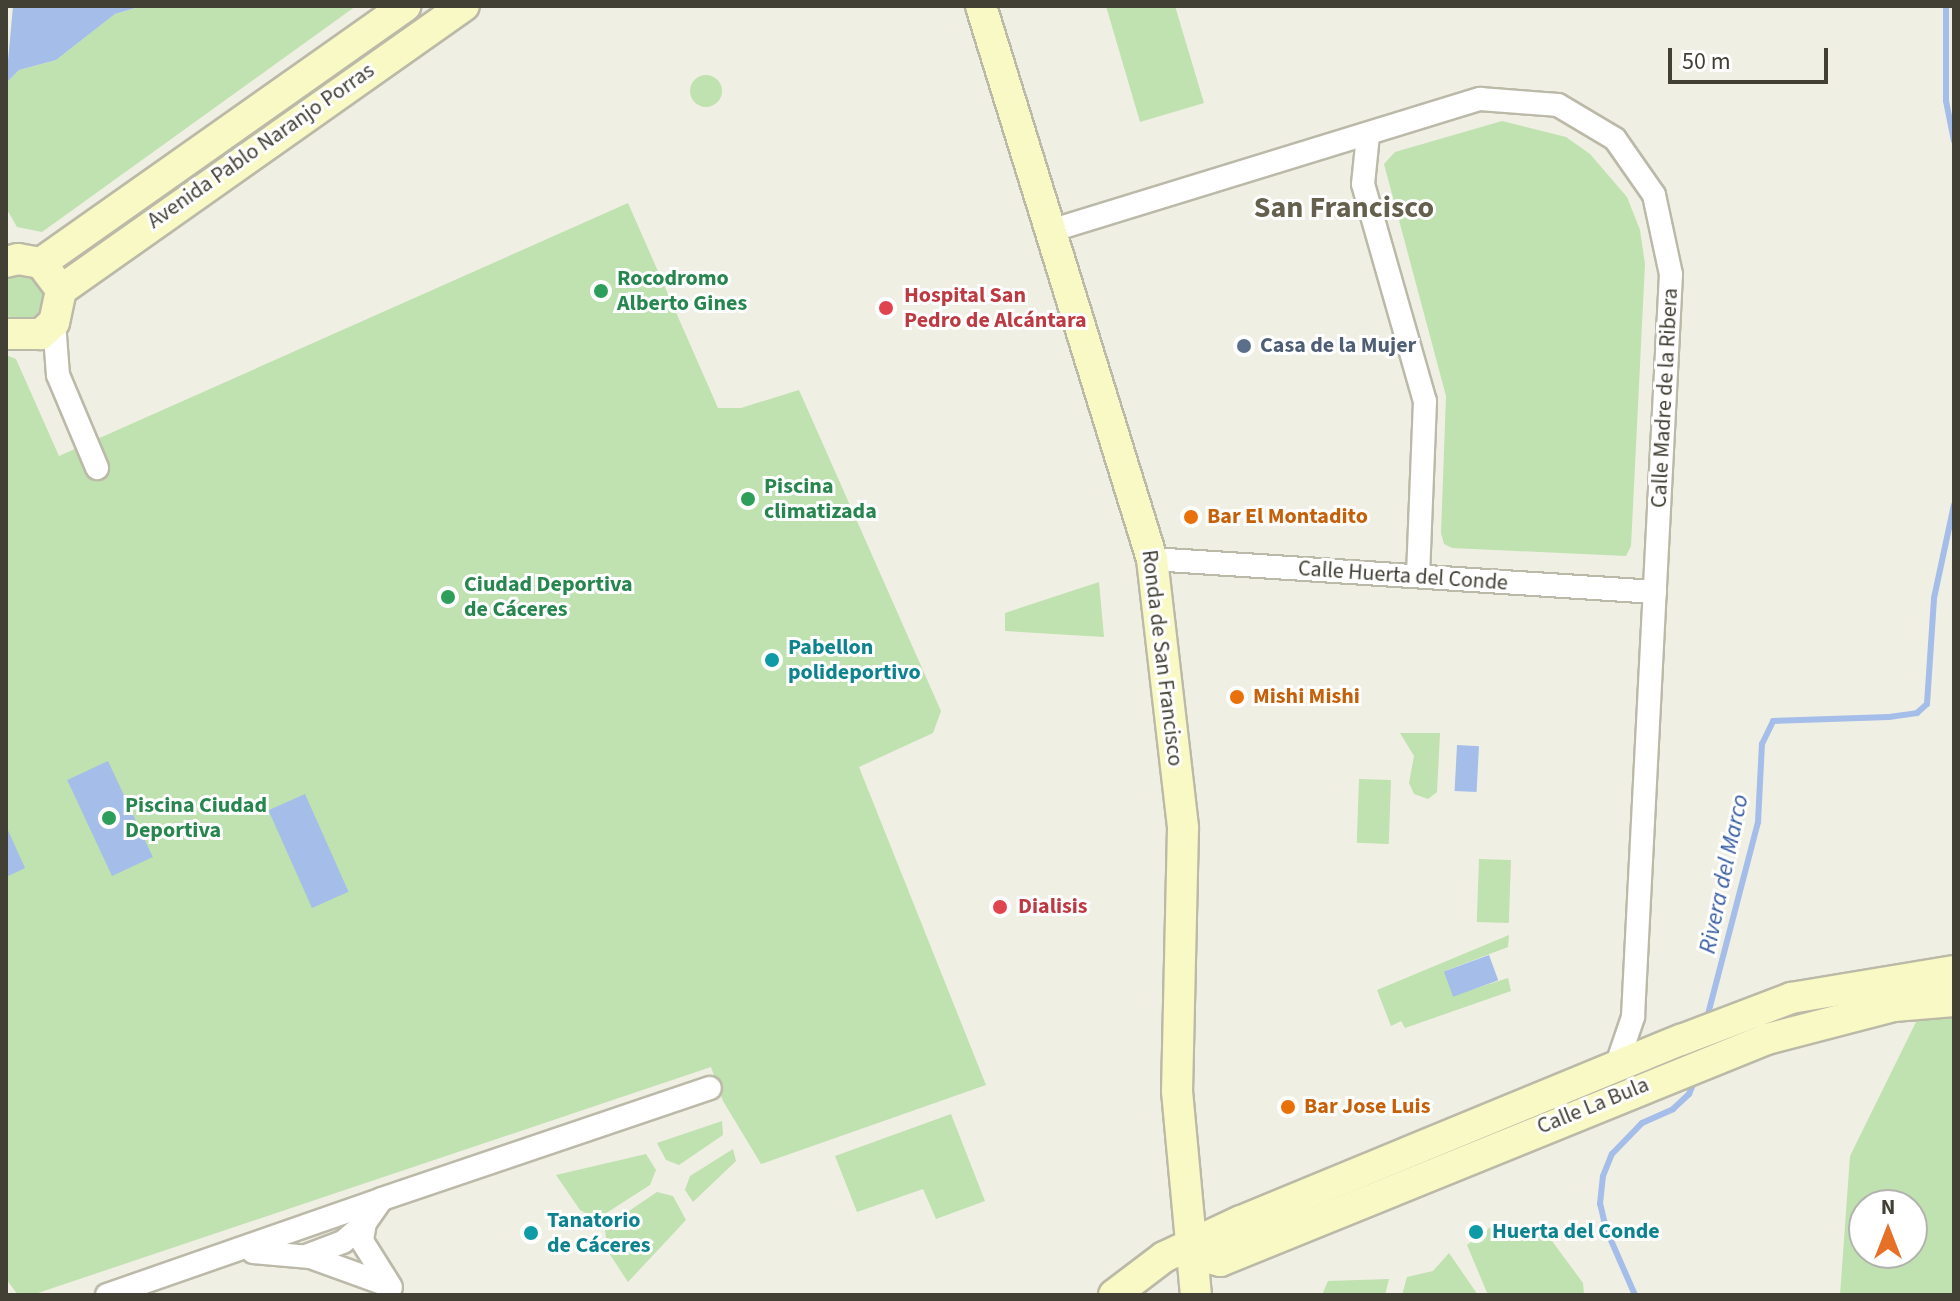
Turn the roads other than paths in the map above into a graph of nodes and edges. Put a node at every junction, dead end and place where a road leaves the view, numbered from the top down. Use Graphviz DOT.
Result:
graph roads {
  1 [pos="405,6"];
  2 [pos="464,6"];
  3 [pos="981,6"];
  4 [pos="1368,135"];
  5 [pos="1050,231"];
  6 [pos="18,258"];
  7 [pos="61,290"];
  8 [pos="54,322"];
  9 [pos="15,336"];
  10 [pos="58,375"];
  11 [pos="97,468"];
  12 [pos="1152,559"];
  13 [pos="1418,576"];
  14 [pos="1655,592"];
  15 [pos="1954,971"];
  16 [pos="1954,1001"];
  17 [pos="1632,1025"];
  18 [pos="1616,1067"];
  19 [pos="710,1088"];
  20 [pos="382,1199"];
  21 [pos="1193,1199"];
  22 [pos="342,1214"];
  23 [pos="365,1223"];
  24 [pos="1242,1236"];
  25 [pos="236,1253"];
  26 [pos="336,1257"];
  27 [pos="1204,1274"];
  28 [pos="395,1291"];
  29 [pos="107,1295"];
  30 [pos="1114,1295"];
  1 -- 6 [label="main road, Avenida Pablo Naranjo Porras"];
  2 -- 7 [label="main road, Avenida Pablo Naranjo Porras"];
  3 -- 5 [label="main road, Ronda de San Francisco"];
  4 -- 5 [label="street, Calle Madre de la Ribera"];
  4 -- 13 [label="street"];
  4 -- 14 [label="street, Calle Madre de la Ribera"];
  5 -- 12 [label="main road, Ronda de San Francisco"];
  6 -- 7 [label="main road"];
  7 -- 8 [label="main road"];
  8 -- 9 [label="main road"];
  8 -- 10 [label="street"];
  9 -- 10 [label="street"];
  10 -- 11 [label="street"];
  12 -- 13 [label="street, Calle Huerta del Conde"];
  12 -- 21 [label="main road, Ronda de San Francisco"];
  13 -- 14 [label="street, Calle Huerta del Conde"];
  14 -- 17 [label="street, Calle Madre de la Ribera"];
  15 -- 18 [label="main road, Calle La Bula"];
  16 -- 24 [label="main road, Calle La Bula"];
  17 -- 18 [label="street, Calle La Bula"];
  18 -- 24 [label="main road, Calle La Bula"];
  19 -- 20 [label="street"];
  20 -- 22 [label="street"];
  20 -- 23 [label="street"];
  21 -- 24 [label="main road"];
  21 -- 27 [label="main road, Ronda de San Francisco"];
  22 -- 25 [label="street"];
  22 -- 26 [label="street"];
  23 -- 26 [label="street"];
  23 -- 28 [label="street"];
  24 -- 27 [label="main road, Calle La Bula"];
  24 -- 27 [label="main road, Calle La Bula"];
  25 -- 26 [label="street"];
  25 -- 29 [label="street"];
  26 -- 28 [label="street"];
  27 -- 30 [label="main road"];
}
